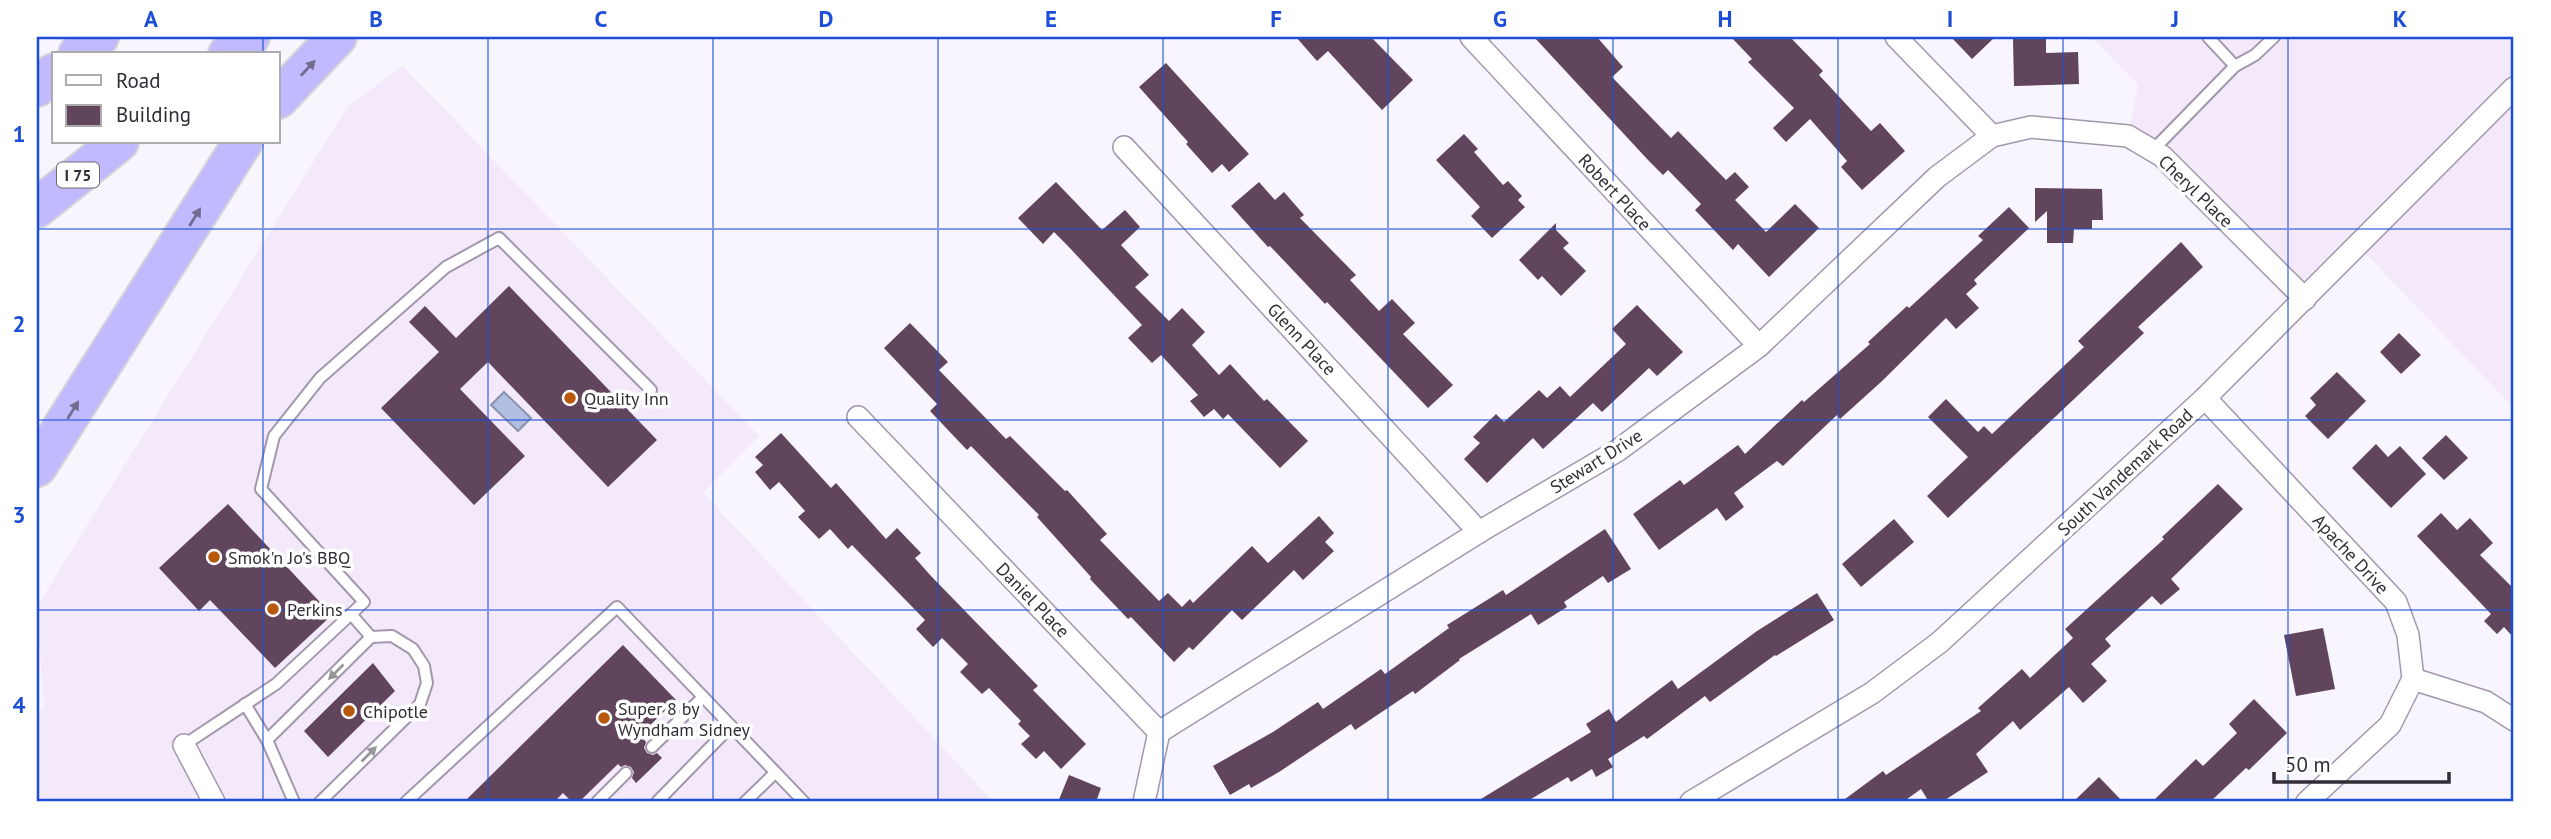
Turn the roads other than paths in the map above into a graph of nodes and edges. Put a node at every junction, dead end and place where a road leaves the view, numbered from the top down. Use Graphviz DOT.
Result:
graph roads {
  1 [pos="99,37"];
  2 [pos="250,37"];
  3 [pos="337,37"];
  4 [pos="1471,37"];
  5 [pos="1896,37"];
  6 [pos="2208,37"];
  7 [pos="2274,37"];
  8 [pos="80,52"];
  9 [pos="231,52"];
  10 [pos="2235,66"];
  11 [pos="52,75"];
  12 [pos="37,87"];
  13 [pos="2514,88"];
  14 [pos="280,97"];
  15 [pos="1992,136"];
  16 [pos="117,144"];
  17 [pos="242,144"];
  18 [pos="1124,146"];
  19 [pos="2152,150"];
  20 [pos="37,208"];
  21 [pos="2305,299"];
  22 [pos="1759,346"];
  23 [pos="651,390"];
  24 [pos="2205,398"];
  25 [pos="858,417"];
  26 [pos="37,467"];
  27 [pos="1479,532"];
  28 [pos="351,614"];
  29 [pos="371,637"];
  30 [pos="2413,679"];
  31 [pos="703,697"];
  32 [pos="245,704"];
  33 [pos="2514,720"];
  34 [pos="731,726"];
  35 [pos="1159,732"];
  36 [pos="267,740"];
  37 [pos="184,746"];
  38 [pos="652,747"];
  39 [pos="626,773"];
  40 [pos="775,773"];
  41 [pos="214,802"];
  42 [pos="293,802"];
  43 [pos="320,802"];
  44 [pos="406,802"];
  45 [pos="597,802"];
  46 [pos="657,802"];
  47 [pos="745,802"];
  48 [pos="804,802"];
  49 [pos="1144,802"];
  50 [pos="1691,802"];
  51 [pos="2307,802"];
  1 -- 8 [label="highway"];
  2 -- 9 [label="highway"];
  14 -- 3 [label="highway, one-way"];
  4 -- 22 [label="street, Robert Place"];
  5 -- 15 [label="street"];
  6 -- 10 [label="lane"];
  7 -- 10 [label="lane"];
  10 -- 19 [label="lane"];
  11 -- 12 [label="highway"];
  13 -- 21 [label="street, South Vandemark Road"];
  15 -- 19 [label="street, Cheryl Place"];
  15 -- 22 [label="street, Stewart Drive"];
  16 -- 20 [label="highway, I 75"];
  26 -- 17 [label="highway, one-way"];
  18 -- 27 [label="street, Glenn Place"];
  19 -- 21 [label="street, Cheryl Place"];
  21 -- 24 [label="street, South Vandemark Road"];
  22 -- 27 [label="street, Stewart Drive"];
  23 -- 28 [label="lane"];
  24 -- 30 [label="street, Apache Drive"];
  24 -- 50 [label="street, South Vandemark Road"];
  25 -- 35 [label="street, Daniel Place"];
  27 -- 35 [label="street, Stewart Drive"];
  28 -- 29 [label="lane"];
  28 -- 32 [label="lane"];
  29 -- 36 [label="lane, one-way"];
  43 -- 29 [label="lane, one-way"];
  30 -- 33 [label="street"];
  30 -- 51 [label="street"];
  31 -- 34 [label="lane"];
  31 -- 38 [label="lane"];
  31 -- 44 [label="lane"];
  32 -- 36 [label="lane"];
  32 -- 37 [label="lane"];
  34 -- 40 [label="lane"];
  34 -- 46 [label="lane"];
  35 -- 49 [label="street"];
  36 -- 42 [label="lane"];
  37 -- 41 [label="street"];
  39 -- 45 [label="lane"];
  40 -- 47 [label="lane"];
  40 -- 48 [label="lane"];
}
